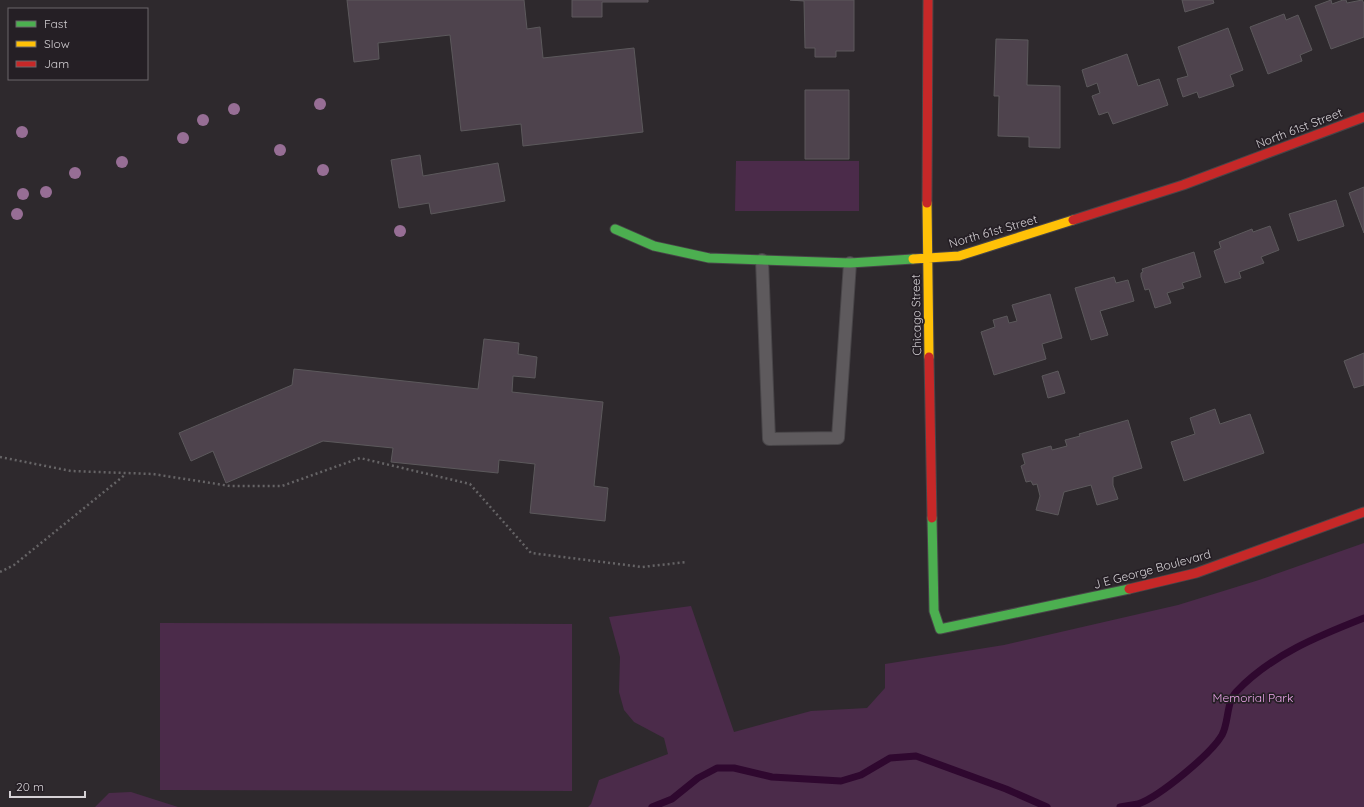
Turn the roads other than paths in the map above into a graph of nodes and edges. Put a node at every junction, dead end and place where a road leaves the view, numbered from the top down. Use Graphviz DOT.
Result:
graph roads {
  1 [pos="928,0"];
  2 [pos="1364,116"];
  3 [pos="615,229"];
  4 [pos="927,259"];
  5 [pos="762,260"];
  6 [pos="850,263"];
  7 [pos="1364,512"];
  8 [pos="940,629"];
  1 -- 4 [label="street, Chicago Street"];
  2 -- 4 [label="street, North 61st Street"];
  3 -- 5 [label="street, North 61st Street"];
  4 -- 6 [label="street, North 61st Street"];
  4 -- 8 [label="street, Chicago Street"];
  5 -- 6 [label="street, North 61st Street"];
  5 -- 6 [label="lane"];
  7 -- 8 [label="street, J E George Boulevard"];
}
